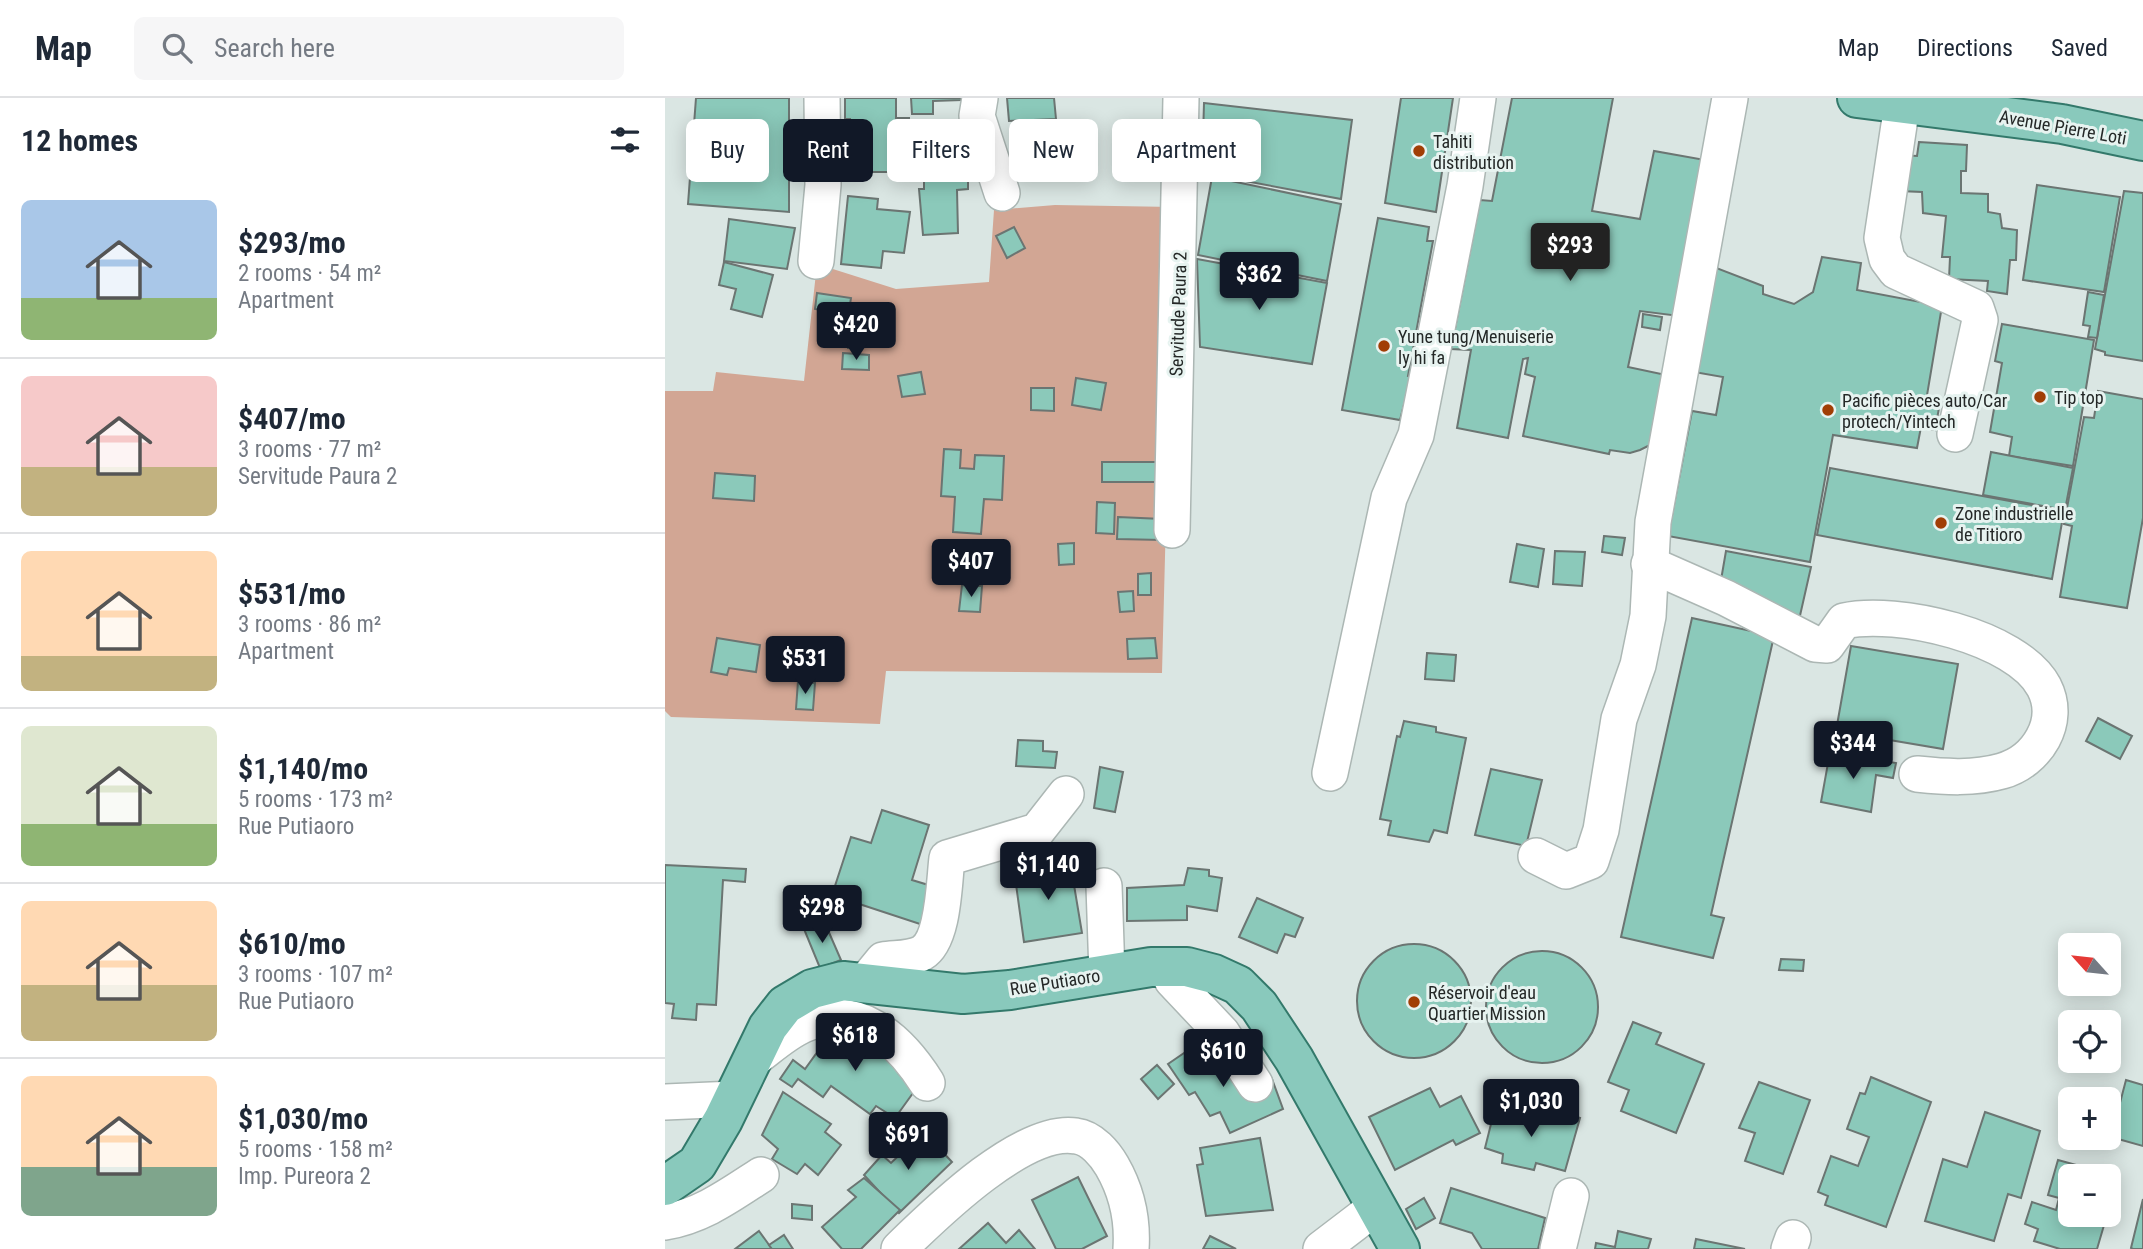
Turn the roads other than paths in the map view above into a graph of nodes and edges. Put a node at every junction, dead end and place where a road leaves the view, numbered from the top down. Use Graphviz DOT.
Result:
graph roads {
  1 [pos="823,98"];
  2 [pos="980,98"];
  3 [pos="1181,98"];
  4 [pos="1478,98"];
  5 [pos="1730,98"];
  6 [pos="1857,98"];
  7 [pos="1902,105"];
  8 [pos="2143,141"];
  9 [pos="1002,193"];
  10 [pos="816,261"];
  11 [pos="1955,434"];
  12 [pos="1172,530"];
  13 [pos="1649,564"];
  14 [pos="1330,773"];
  15 [pos="1917,774"];
  16 [pos="1066,794"];
  17 [pos="1536,856"];
  18 [pos="1104,886"];
  19 [pos="1167,967"];
  20 [pos="1107,974"];
  21 [pos="865,982"];
  22 [pos="754,1059"];
  23 [pos="927,1083"];
  24 [pos="1255,1084"];
  25 [pos="734,1099"];
  26 [pos="668,1102"];
  27 [pos="706,1148"];
  28 [pos="761,1175"];
  29 [pos="665,1186"];
  30 [pos="1571,1196"];
  31 [pos="1376,1207"];
  32 [pos="665,1222"];
  33 [pos="899,1249"];
  34 [pos="1131,1249"];
  35 [pos="1321,1249"];
  36 [pos="1399,1249"];
  37 [pos="1558,1249"];
  1 -- 10 [label="street"];
  2 -- 9 [label="street"];
  3 -- 12 [label="street, Servitude Paura 2"];
  4 -- 14 [label="street"];
  5 -- 13 [label="street"];
  6 -- 7 [label="main road, Avenue Pierre Loti"];
  7 -- 8 [label="main road, Avenue Pierre Loti"];
  7 -- 11 [label="street"];
  13 -- 15 [label="street"];
  13 -- 17 [label="street"];
  16 -- 21 [label="street"];
  18 -- 20 [label="street"];
  19 -- 20 [label="main road, Rue Putiaoro"];
  19 -- 24 [label="street"];
  19 -- 31 [label="main road, Rue Putiaoro"];
  20 -- 21 [label="main road, Rue Putiaoro"];
  21 -- 22 [label="main road, Rue Putiaoro"];
  22 -- 23 [label="street"];
  22 -- 25 [label="main road, Rue Putiaoro"];
  25 -- 26 [label="street"];
  25 -- 27 [label="main road, Rue Putiaoro"];
  26 -- 27 [label="street"];
  27 -- 29 [label="main road, Rue Putiaoro"];
  28 -- 32 [label="street"];
  30 -- 37 [label="street"];
  31 -- 35 [label="street"];
  31 -- 36 [label="main road, Rue Putiaoro"];
  33 -- 34 [label="street"];
}
